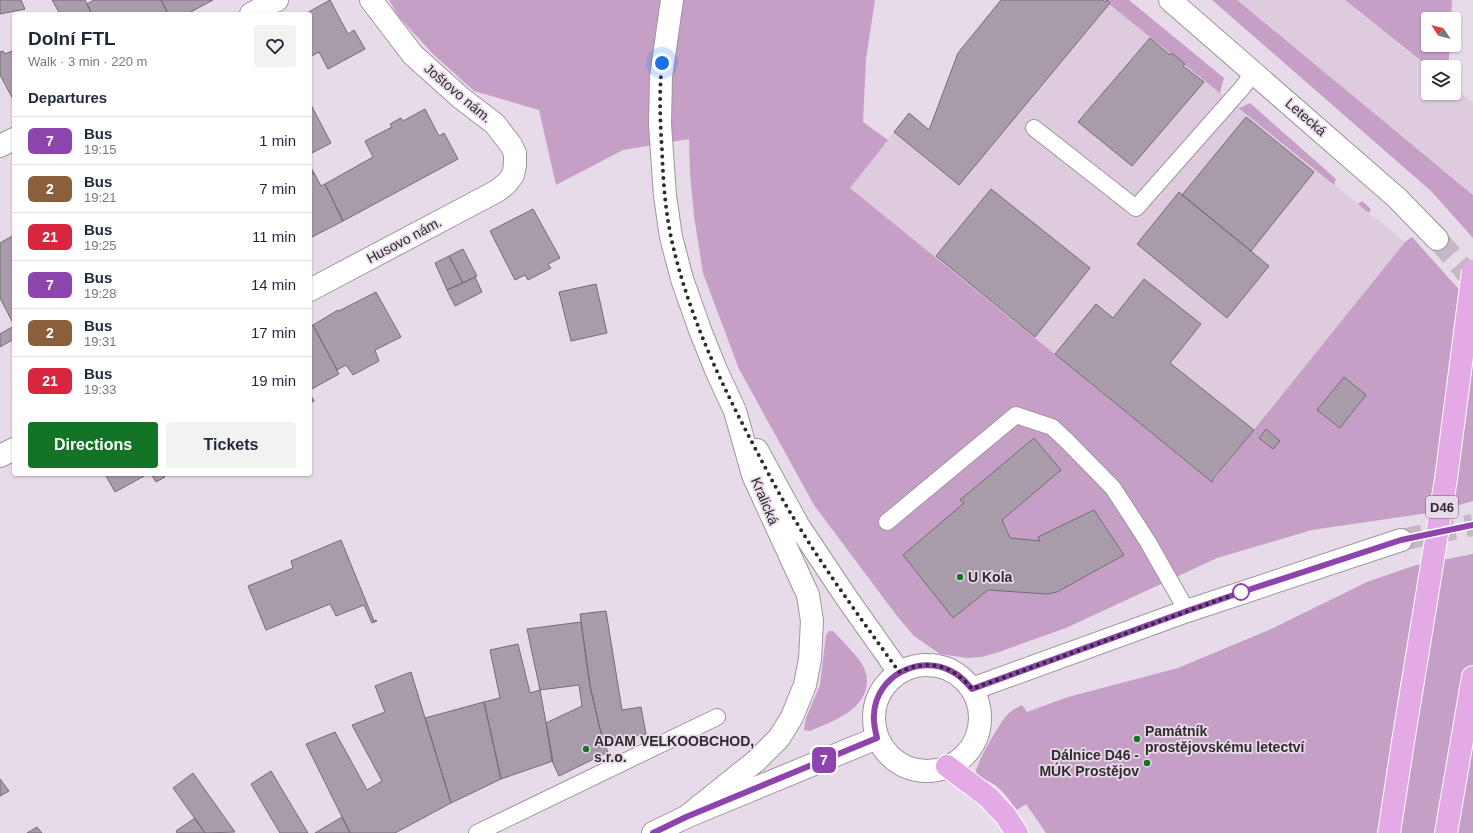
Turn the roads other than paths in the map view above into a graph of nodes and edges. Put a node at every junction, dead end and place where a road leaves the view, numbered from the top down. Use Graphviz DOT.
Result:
graph roads {
  1 [pos="277,0"];
  2 [pos="371,0"];
  3 [pos="672,0"];
  4 [pos="1170,0"];
  5 [pos="255,12"];
  6 [pos="1254,72"];
  7 [pos="1034,128"];
  8 [pos="12,140"];
  9 [pos="0,146"];
  10 [pos="497,191"];
  11 [pos="1437,239"];
  12 [pos="1473,271"];
  13 [pos="312,289"];
  14 [pos="735,410"];
  15 [pos="12,450"];
  16 [pos="0,456"];
  17 [pos="887,522"];
  18 [pos="1401,540"];
  19 [pos="1187,611"];
  20 [pos="899,672"];
  21 [pos="1473,677"];
  22 [pos="972,689"];
  23 [pos="717,717"];
  24 [pos="877,738"];
  25 [pos="947,766"];
  26 [pos="686,817"];
  27 [pos="477,833"];
  28 [pos="653,833"];
  29 [pos="1018,833"];
  30 [pos="1389,833"];
  31 [pos="1446,833"];
  1 -- 5 [label="main road"];
  2 -- 10 [label="main road, Joštovo nám."];
  3 -- 14 [label="main road, Kralická"];
  4 -- 6 [label="main road, Letecká"];
  6 -- 7 [label="lane"];
  6 -- 11 [label="main road, Letecká"];
  8 -- 9 [label="main road"];
  10 -- 13 [label="main road, Husovo nám."];
  12 -- 30 [label="highway, D46, bridge"];
  14 -- 20 [label="main road"];
  14 -- 26 [label="main road, Kralická"];
  15 -- 16 [label="main road"];
  17 -- 19 [label="lane"];
  18 -- 19 [label="main road"];
  19 -- 22 [label="main road"];
  20 -- 22 [label="main road"];
  20 -- 24 [label="main road"];
  21 -- 31 [label="highway"];
  22 -- 25 [label="main road"];
  23 -- 27 [label="lane"];
  24 -- 25 [label="main road"];
  24 -- 26 [label="main road"];
  25 -- 29 [label="highway"];
  26 -- 28 [label="main road"];
}
